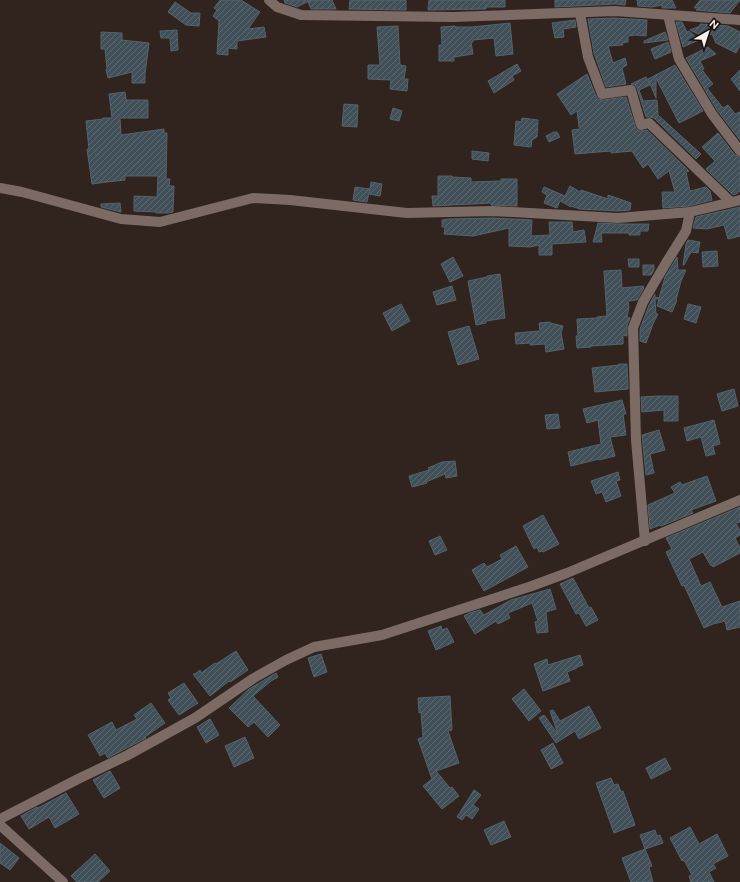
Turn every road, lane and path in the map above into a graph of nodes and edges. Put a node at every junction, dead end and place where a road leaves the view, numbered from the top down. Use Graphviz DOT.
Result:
graph roads {
  1 [pos="268,0"];
  2 [pos="580,13"];
  3 [pos="668,15"];
  4 [pos="740,20"];
  5 [pos="740,151"];
  6 [pos="0,188"];
  7 [pos="735,201"];
  8 [pos="690,212"];
  9 [pos="740,500"];
  10 [pos="645,541"];
  11 [pos="0,819"];
  12 [pos="0,825"];
  13 [pos="63,882"];
  1 -- 2 [label="street"];
  2 -- 3 [label="street"];
  2 -- 7 [label="street"];
  3 -- 4 [label="street"];
  3 -- 5 [label="street"];
  6 -- 8 [label="street"];
  7 -- 8 [label="street"];
  8 -- 10 [label="street"];
  9 -- 10 [label="street"];
  10 -- 11 [label="street"];
  12 -- 13 [label="street"];
}
